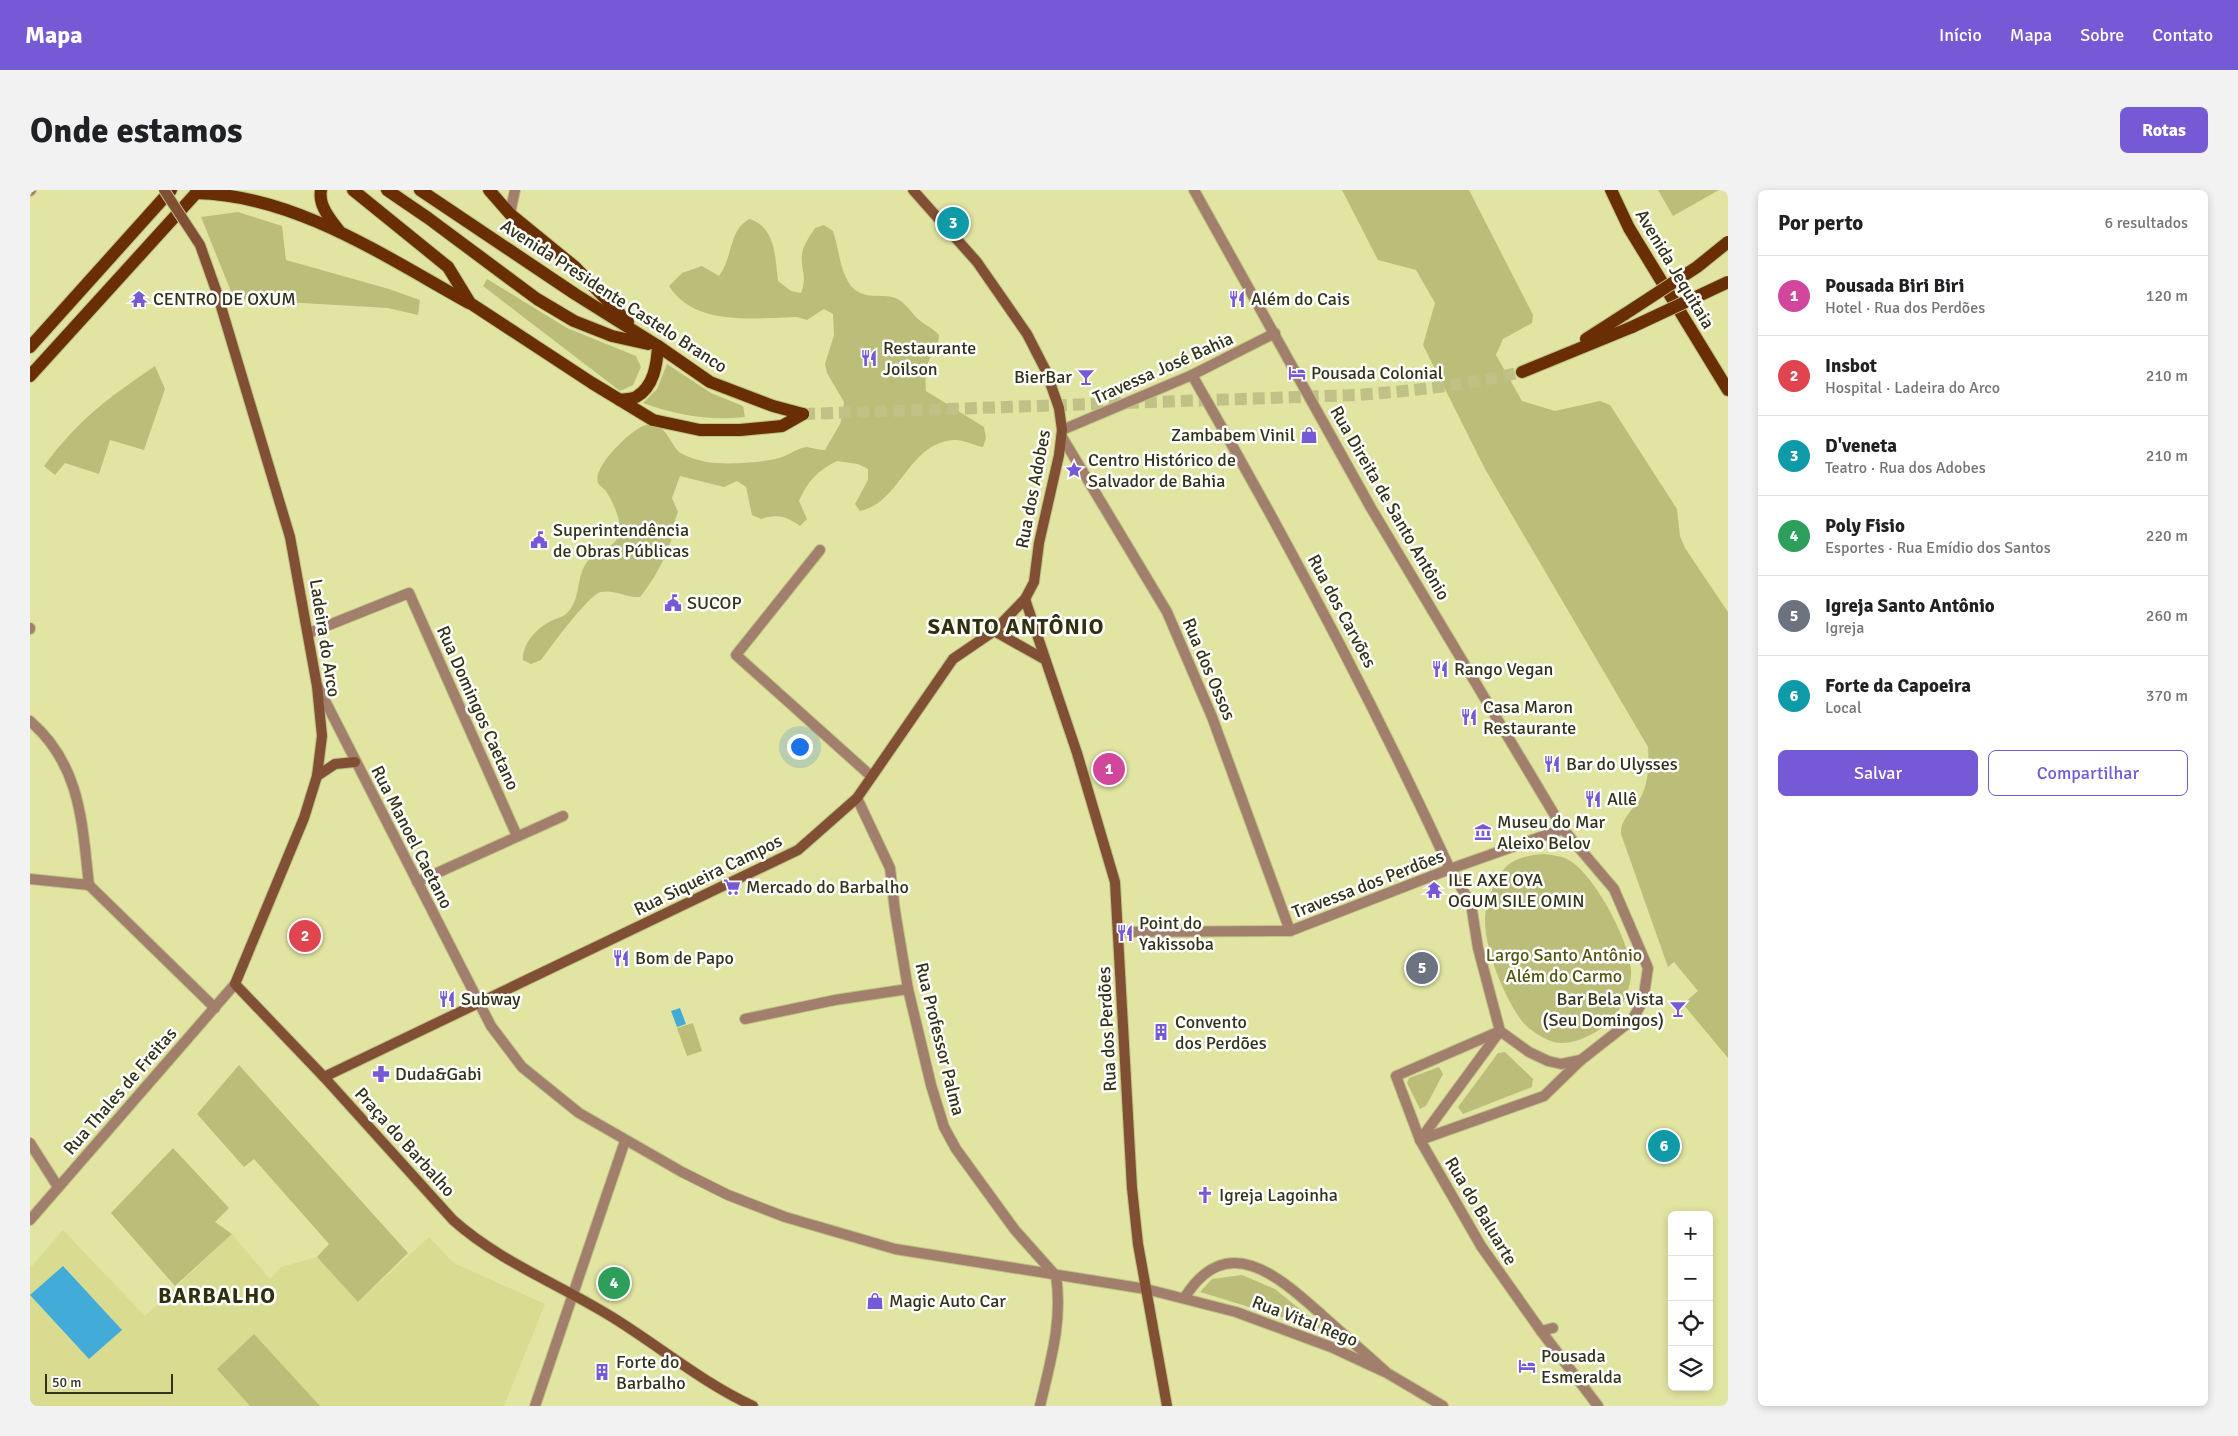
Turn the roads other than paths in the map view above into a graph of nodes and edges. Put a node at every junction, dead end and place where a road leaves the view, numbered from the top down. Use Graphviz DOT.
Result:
graph roads {
  1 [pos="164,190"];
  2 [pos="171,190"];
  3 [pos="321,190"];
  4 [pos="353,190"];
  5 [pos="386,190"];
  6 [pos="420,190"];
  7 [pos="489,190"];
  8 [pos="515,190"];
  9 [pos="913,190"];
  10 [pos="1194,190"];
  11 [pos="1611,190"];
  12 [pos="197,192"];
  13 [pos="510,214"];
  14 [pos="340,233"];
  15 [pos="1728,242"];
  16 [pos="1728,282"];
  17 [pos="470,303"];
  18 [pos="1275,333"];
  19 [pos="640,335"];
  20 [pos="658,346"];
  21 [pos="30,347"];
  22 [pos="1561,355"];
  23 [pos="1522,372"];
  24 [pos="1192,375"];
  25 [pos="30,376"];
  26 [pos="1728,390"];
  27 [pos="620,400"];
  28 [pos="1062,434"];
  29 [pos="820,550"];
  30 [pos="1025,599"];
  31 [pos="994,631"];
  32 [pos="308,633"];
  33 [pos="1044,659"];
  34 [pos="317,686"];
  35 [pos="30,721"];
  36 [pos="355,762"];
  37 [pos="317,776"];
  38 [pos="872,776"];
  39 [pos="857,798"];
  40 [pos="563,816"];
  41 [pos="1563,829"];
  42 [pos="517,836"];
  43 [pos="1450,869"];
  44 [pos="30,879"];
  45 [pos="417,882"];
  46 [pos="88,885"];
  47 [pos="1290,931"];
  48 [pos="1118,932"];
  49 [pos="235,984"];
  50 [pos="908,989"];
  51 [pos="480,1002"];
  52 [pos="214,1008"];
  53 [pos="746,1019"];
  54 [pos="1500,1031"];
  55 [pos="1581,1060"];
  56 [pos="324,1077"];
  57 [pos="1420,1140"];
  58 [pos="625,1141"];
  59 [pos="30,1143"];
  60 [pos="58,1187"];
  61 [pos="30,1220"];
  62 [pos="1056,1276"];
  63 [pos="1146,1289"];
  64 [pos="573,1294"];
  65 [pos="1185,1297"];
  66 [pos="1553,1328"];
  67 [pos="1541,1331"];
  68 [pos="1387,1373"];
  69 [pos="535,1406"];
  70 [pos="753,1406"];
  71 [pos="1040,1406"];
  72 [pos="1167,1406"];
  73 [pos="1443,1406"];
  74 [pos="1598,1406"];
  1 -- 32 [label="main road, Ladeira do Arco, bridge"];
  2 -- 21 [label="main road"];
  3 -- 14 [label="main road"];
  4 -- 17 [label="main road, Avenida Presidente Castelo Branco"];
  5 -- 20 [label="main road"];
  6 -- 19 [label="main road, Avenida Presidente Castelo Branco"];
  7 -- 13 [label="main road"];
  8 -- 13 [label="street"];
  9 -- 28 [label="main road, Rua dos Adobes"];
  10 -- 18 [label="street, Rua Direita de Santo Antônio"];
  11 -- 26 [label="main road, Avenida Jequitaia"];
  12 -- 14 [label="main road"];
  12 -- 25 [label="main road"];
  13 -- 19 [label="main road"];
  14 -- 17 [label="main road"];
  15 -- 22 [label="main road, bridge"];
  16 -- 22 [label="main road, bridge"];
  17 -- 27 [label="main road, Avenida Presidente Castelo Branco"];
  18 -- 24 [label="street, Travessa José Bahia"];
  18 -- 41 [label="street, Rua Direita de Santo Antônio"];
  19 -- 20 [label="main road, Avenida Presidente Castelo Branco"];
  20 -- 27 [label="main road"];
  20 -- 27 [label="main road, Avenida Presidente Castelo Branco"];
  22 -- 23 [label="main road"];
  24 -- 28 [label="street, Travessa José Bahia"];
  24 -- 43 [label="street, Rua dos Carvões"];
  28 -- 30 [label="main road, Rua dos Adobes"];
  28 -- 47 [label="street, Rua dos Ossos"];
  29 -- 38 [label="street"];
  30 -- 31 [label="main road, Rua Siqueira Campos"];
  30 -- 33 [label="main road, Rua dos Perdões"];
  31 -- 33 [label="main road"];
  31 -- 38 [label="main road, Rua Siqueira Campos"];
  32 -- 34 [label="main road, Ladeira do Arco"];
  32 -- 42 [label="street, Rua Domingos Caetano"];
  33 -- 48 [label="main road, Rua dos Perdões"];
  34 -- 36 [label="street, Rua Manoel Caetano"];
  34 -- 37 [label="main road, Ladeira do Arco"];
  35 -- 46 [label="street"];
  36 -- 37 [label="main road"];
  36 -- 45 [label="street, Rua Manoel Caetano"];
  37 -- 49 [label="main road, Ladeira do Arco"];
  38 -- 39 [label="main road, Rua Siqueira Campos"];
  39 -- 50 [label="street, Rua Professor Palma"];
  39 -- 51 [label="main road, Rua Siqueira Campos"];
  40 -- 42 [label="street"];
  41 -- 43 [label="street, Travessa dos Perdões"];
  41 -- 55 [label="street"];
  42 -- 45 [label="street"];
  43 -- 47 [label="street, Travessa dos Perdões"];
  43 -- 54 [label="street"];
  44 -- 46 [label="street"];
  45 -- 51 [label="street, Rua Manoel Caetano"];
  46 -- 52 [label="street"];
  47 -- 48 [label="street, Travessa dos Perdões"];
  48 -- 63 [label="main road, Rua dos Perdões"];
  49 -- 52 [label="street, Rua Thales de Freitas"];
  49 -- 56 [label="main road, Praça do Barbalho"];
  50 -- 53 [label="street"];
  50 -- 62 [label="street, Rua Professor Palma"];
  51 -- 56 [label="main road, Rua Siqueira Campos"];
  51 -- 58 [label="street, Rua Manoel Caetano"];
  52 -- 60 [label="street, Rua Thales de Freitas"];
  54 -- 55 [label="street"];
  54 -- 57 [label="street"];
  54 -- 57 [label="street"];
  55 -- 57 [label="street"];
  56 -- 64 [label="main road, Praça do Barbalho"];
  57 -- 67 [label="street, Rua do Baluarte"];
  58 -- 62 [label="street, Rua Vital Rego"];
  58 -- 64 [label="street"];
  59 -- 60 [label="street"];
  60 -- 61 [label="street, Rua Thales de Freitas"];
  62 -- 63 [label="street, Rua Vital Rego"];
  62 -- 71 [label="street"];
  63 -- 65 [label="street, Rua Vital Rego"];
  63 -- 72 [label="main road, Rua dos Perdões"];
  64 -- 69 [label="street"];
  64 -- 70 [label="main road, Praça do Barbalho"];
  65 -- 68 [label="street, Rua Vital Rego"];
  65 -- 68 [label="street"];
  66 -- 67 [label="street"];
  67 -- 74 [label="street, Rua do Baluarte"];
  68 -- 73 [label="street, Rua Vital Rego"];
}
